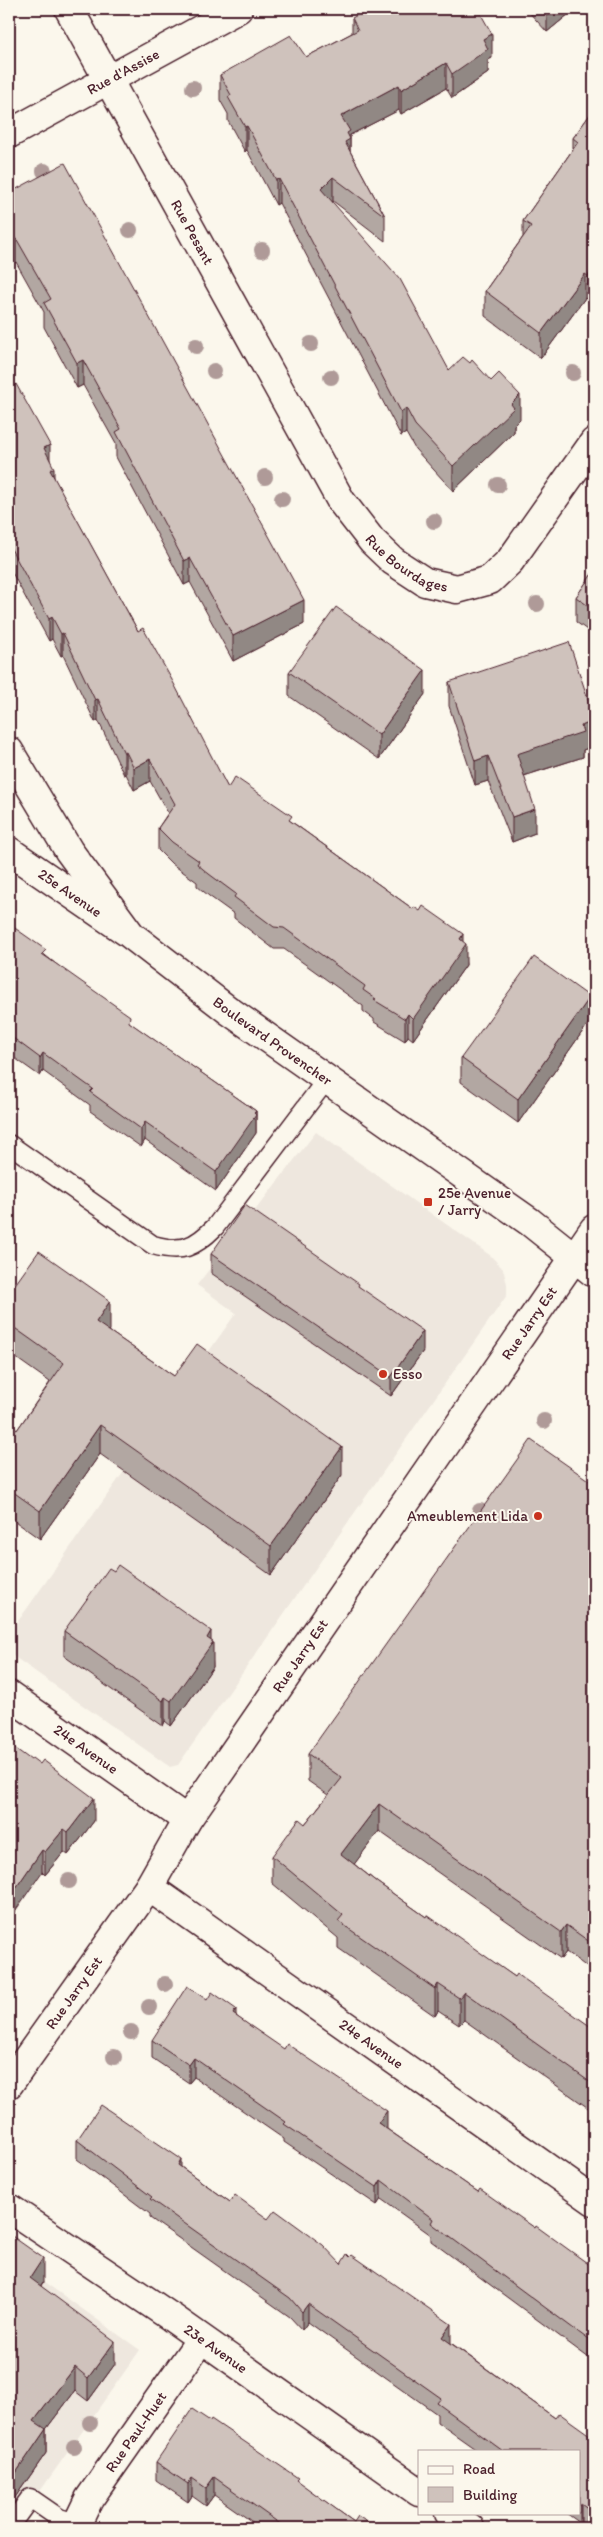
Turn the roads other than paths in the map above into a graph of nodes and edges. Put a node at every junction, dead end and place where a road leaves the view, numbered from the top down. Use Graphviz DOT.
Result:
graph roads {
  1 [pos="69,9"];
  2 [pos="238,9"];
  3 [pos="108,81"];
  4 [pos="9,134"];
  5 [pos="594,442"];
  6 [pos="314,455"];
  7 [pos="9,751"];
  8 [pos="9,851"];
  9 [pos="130,935"];
  10 [pos="326,1079"];
  11 [pos="9,1144"];
  12 [pos="594,1229"];
  13 [pos="585,1265"];
  14 [pos="9,1695"];
  15 [pos="187,1820"];
  16 [pos="149,1887"];
  17 [pos="9,2084"];
  18 [pos="594,2201"];
  19 [pos="9,2208"];
  20 [pos="201,2339"];
  21 [pos="418,2491"];
  22 [pos="450,2514"];
  23 [pos="76,2526"];
  24 [pos="9,2527"];
  25 [pos="470,2528"];
  1 -- 3 [label="street, Rue Pesant"];
  2 -- 3 [label="street, Rue d'Assise"];
  3 -- 4 [label="street, Rue d'Assise"];
  3 -- 6 [label="street, Rue Pesant"];
  5 -- 6 [label="street, Rue Bourdages"];
  7 -- 9 [label="street, Boulevard Provencher"];
  8 -- 9 [label="street, 25e Avenue"];
  9 -- 10 [label="street, Boulevard Provencher"];
  10 -- 11 [label="lane"];
  10 -- 13 [label="street, Boulevard Provencher"];
  12 -- 13 [label="street, Rue Jarry Est"];
  13 -- 15 [label="street, Rue Jarry Est"];
  14 -- 15 [label="street, 24e Avenue"];
  15 -- 16 [label="street, Rue Jarry Est"];
  16 -- 17 [label="street, Rue Jarry Est"];
  16 -- 18 [label="street, 24e Avenue"];
  19 -- 20 [label="street, 23e Avenue"];
  20 -- 21 [label="street, 23e Avenue"];
  20 -- 23 [label="street, Rue Paul-Huet"];
  22 -- 25 [label="street"];
  23 -- 24 [label="lane"];
}
